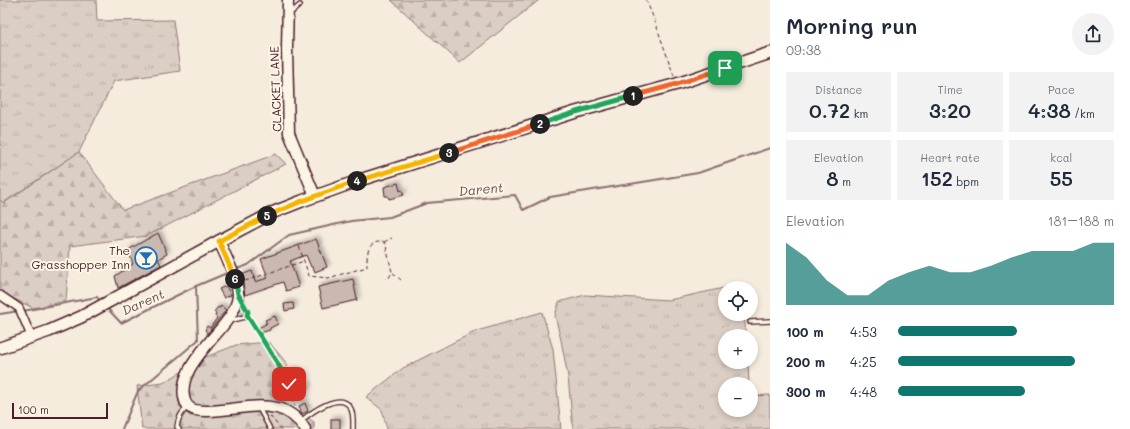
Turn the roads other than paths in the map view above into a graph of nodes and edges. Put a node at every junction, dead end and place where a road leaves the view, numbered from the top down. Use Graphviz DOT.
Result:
graph roads {
  1 [pos="288,0"];
  2 [pos="300,5"];
  3 [pos="288,12"];
  4 [pos="770,53"];
  5 [pos="315,196"];
  6 [pos="219,241"];
  7 [pos="238,294"];
  8 [pos="0,296"];
  9 [pos="226,321"];
  10 [pos="770,321"];
  11 [pos="750,322"];
  12 [pos="32,338"];
  13 [pos="0,348"];
  14 [pos="188,406"];
  15 [pos="261,407"];
  16 [pos="302,425"];
  17 [pos="179,429"];
  18 [pos="270,429"];
  19 [pos="353,429"];
  1 -- 3 [label="street, CLACKET LANE"];
  2 -- 3 [label="lane"];
  3 -- 5 [label="street, CLACKET LANE"];
  4 -- 5 [label="main road"];
  5 -- 6 [label="main road"];
  6 -- 7 [label="street"];
  6 -- 12 [label="main road"];
  7 -- 9 [label="street"];
  7 -- 9 [label="lane"];
  8 -- 12 [label="street"];
  9 -- 14 [label="street"];
  10 -- 11 [label="lane"];
  12 -- 13 [label="main road"];
  14 -- 15 [label="street"];
  14 -- 17 [label="lane"];
  15 -- 16 [label="street"];
  15 -- 18 [label="lane"];
  16 -- 19 [label="lane"];
}
